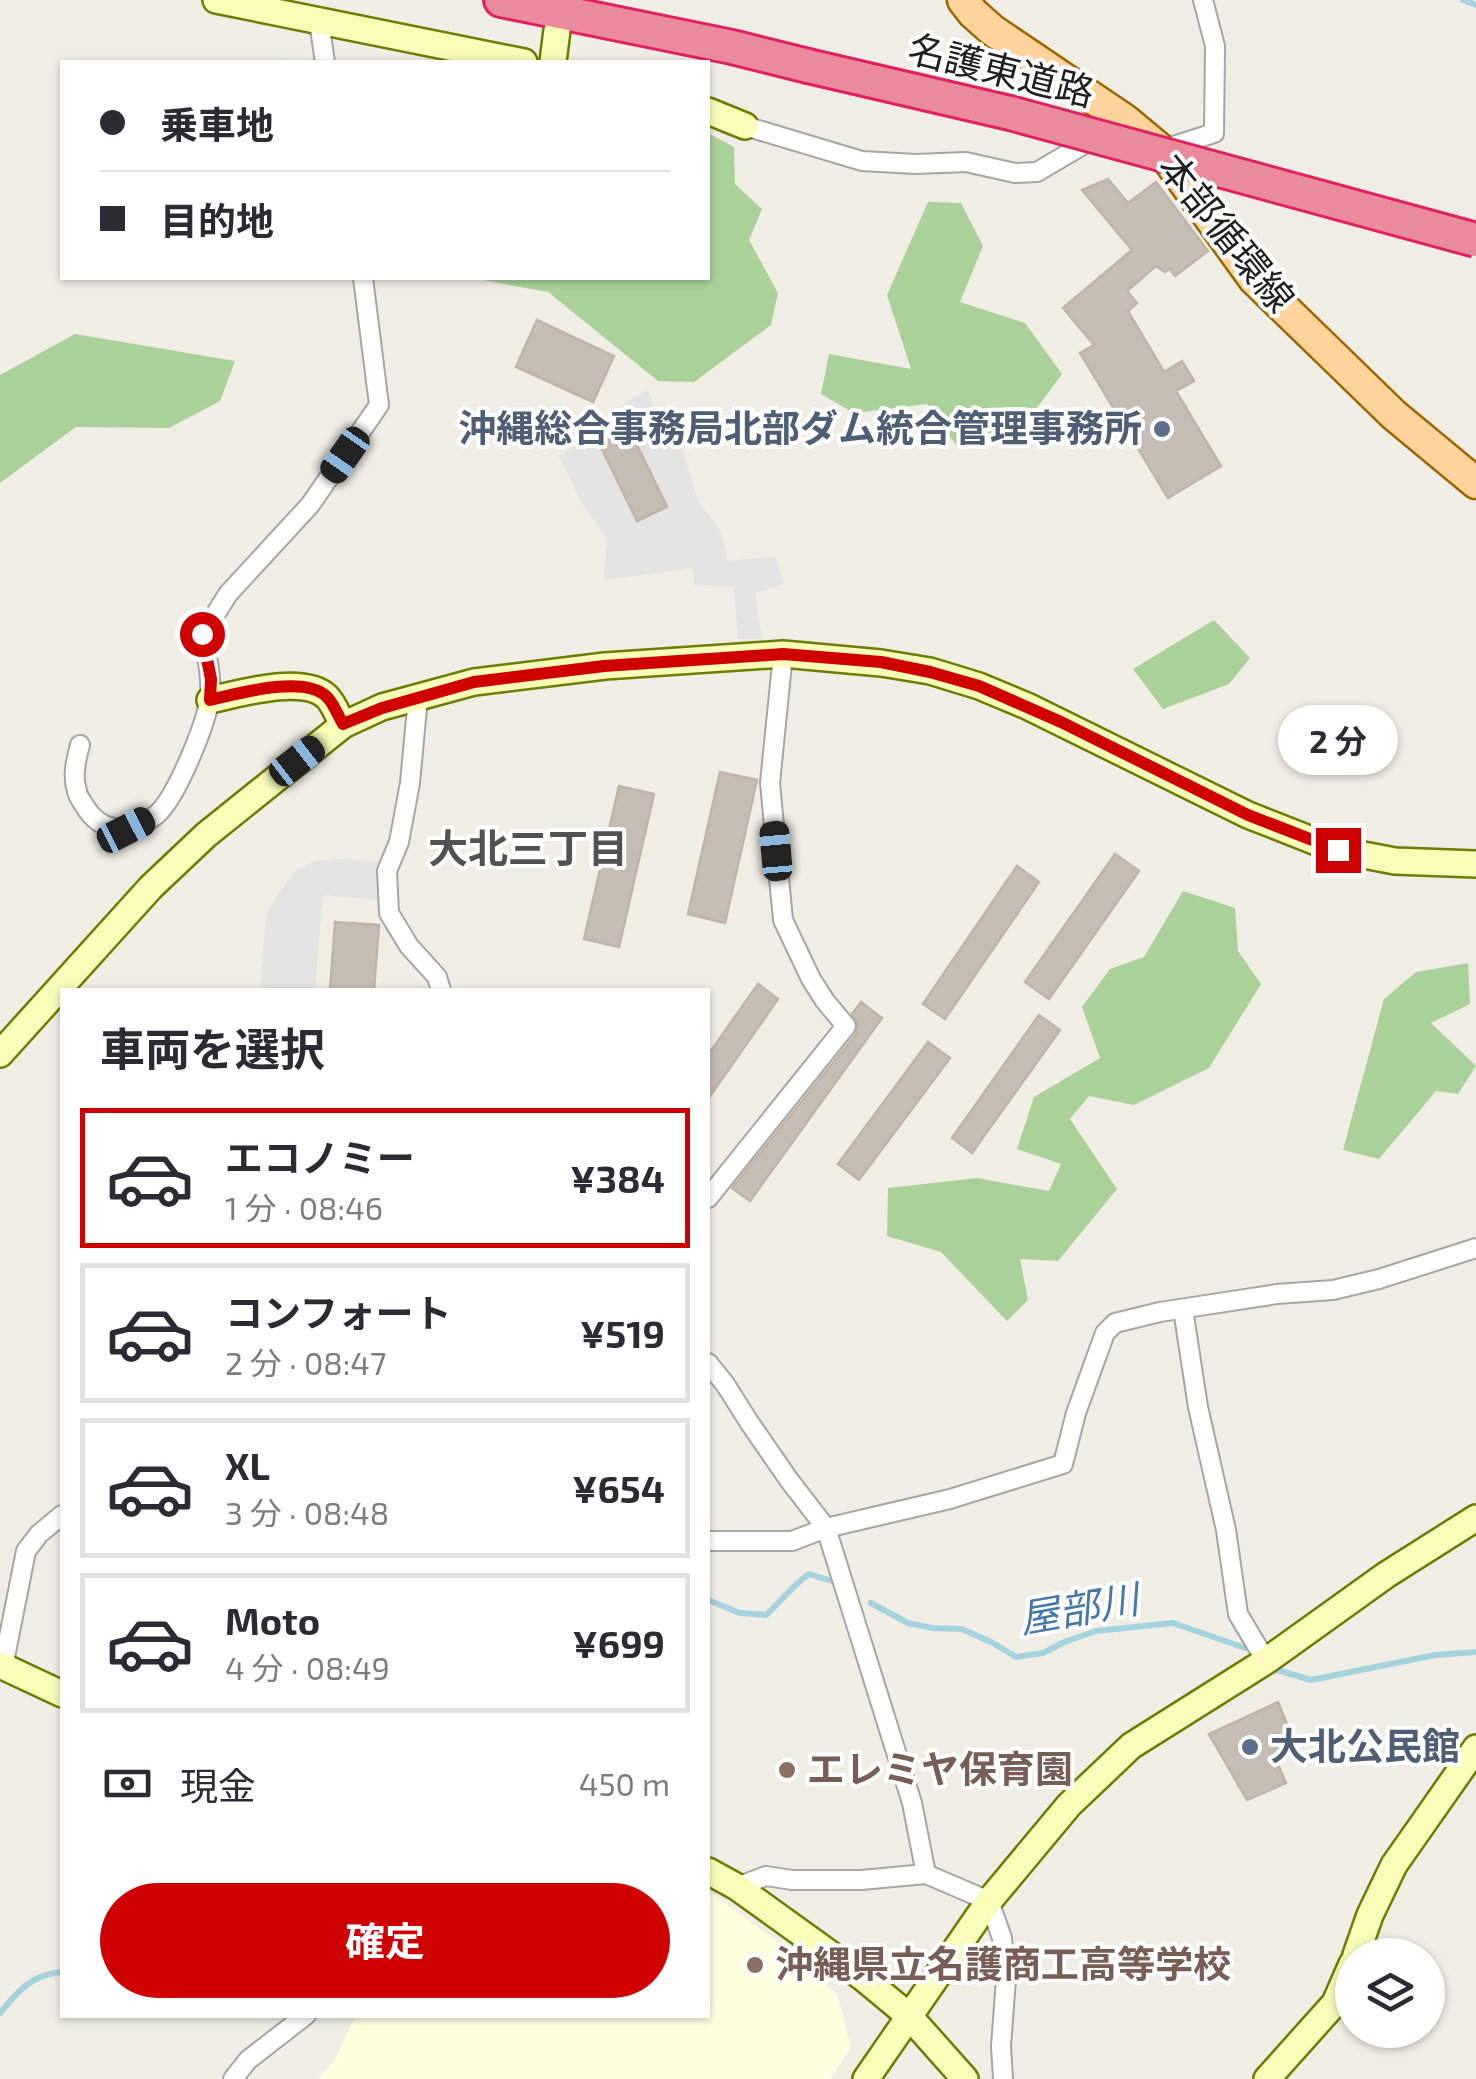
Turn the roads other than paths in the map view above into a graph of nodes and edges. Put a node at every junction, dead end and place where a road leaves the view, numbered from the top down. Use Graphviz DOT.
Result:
graph roads {
  1 [pos="216,0"];
  2 [pos="502,0"];
  3 [pos="963,0"];
  4 [pos="1204,0"];
  5 [pos="319,22"];
  6 [pos="557,30"];
  7 [pos="325,60"];
  8 [pos="514,60"];
  9 [pos="553,60"];
  10 [pos="710,112"];
  11 [pos="1125,120"];
  12 [pos="745,126"];
  13 [pos="1161,150"];
  14 [pos="1476,240"];
  15 [pos="363,280"];
  16 [pos="1476,483"];
  17 [pos="783,654"];
  18 [pos="418,696"];
  19 [pos="210,700"];
  20 [pos="343,724"];
  21 [pos="80,745"];
  22 [pos="1476,864"];
  23 [pos="60,988"];
  24 [pos="60,988"];
  25 [pos="441,988"];
  26 [pos="0,1054"];
  27 [pos="710,1196"];
  28 [pos="1476,1248"];
  29 [pos="1183,1308"];
  30 [pos="710,1365"];
  31 [pos="60,1517"];
  32 [pos="1476,1518"];
  33 [pos="826,1528"];
  34 [pos="710,1541"];
  35 [pos="1266,1660"];
  36 [pos="1,1666"];
  37 [pos="60,1693"];
  38 [pos="1476,1748"];
  39 [pos="710,1872"];
  40 [pos="926,1874"];
  41 [pos="737,1887"];
  42 [pos="988,1901"];
  43 [pos="1362,1938"];
  44 [pos="1335,2002"];
  45 [pos="909,2016"];
  46 [pos="302,2018"];
  47 [pos="233,2079"];
  48 [pos="866,2079"];
  49 [pos="965,2079"];
  50 [pos="1003,2079"];
  51 [pos="1266,2079"];
  1 -- 5 [label="street"];
  2 -- 14 [label="highway, 名護東道路, bridge"];
  3 -- 11 [label="main road, 本部循環線"];
  4 -- 13 [label="street"];
  5 -- 7 [label="street"];
  5 -- 8 [label="street"];
  6 -- 9 [label="street"];
  10 -- 12 [label="street"];
  11 -- 12 [label="street"];
  11 -- 13 [label="main road, 本部循環線"];
  13 -- 16 [label="main road, 本部循環線"];
  15 -- 19 [label="street"];
  17 -- 18 [label="street"];
  17 -- 22 [label="street"];
  17 -- 27 [label="street"];
  18 -- 20 [label="street"];
  18 -- 25 [label="street"];
  19 -- 20 [label="street"];
  19 -- 21 [label="street"];
  20 -- 23 [label="street"];
  24 -- 26 [label="street"];
  28 -- 29 [label="street"];
  29 -- 33 [label="street"];
  29 -- 35 [label="street"];
  30 -- 33 [label="street"];
  31 -- 36 [label="street"];
  32 -- 35 [label="street"];
  33 -- 34 [label="street"];
  33 -- 40 [label="street"];
  35 -- 42 [label="street"];
  36 -- 37 [label="street"];
  38 -- 43 [label="street"];
  39 -- 41 [label="street"];
  40 -- 41 [label="street"];
  40 -- 42 [label="street"];
  41 -- 45 [label="street"];
  42 -- 45 [label="street"];
  42 -- 50 [label="street"];
  44 -- 51 [label="street"];
  45 -- 48 [label="street"];
  45 -- 49 [label="street"];
  46 -- 47 [label="street"];
}
